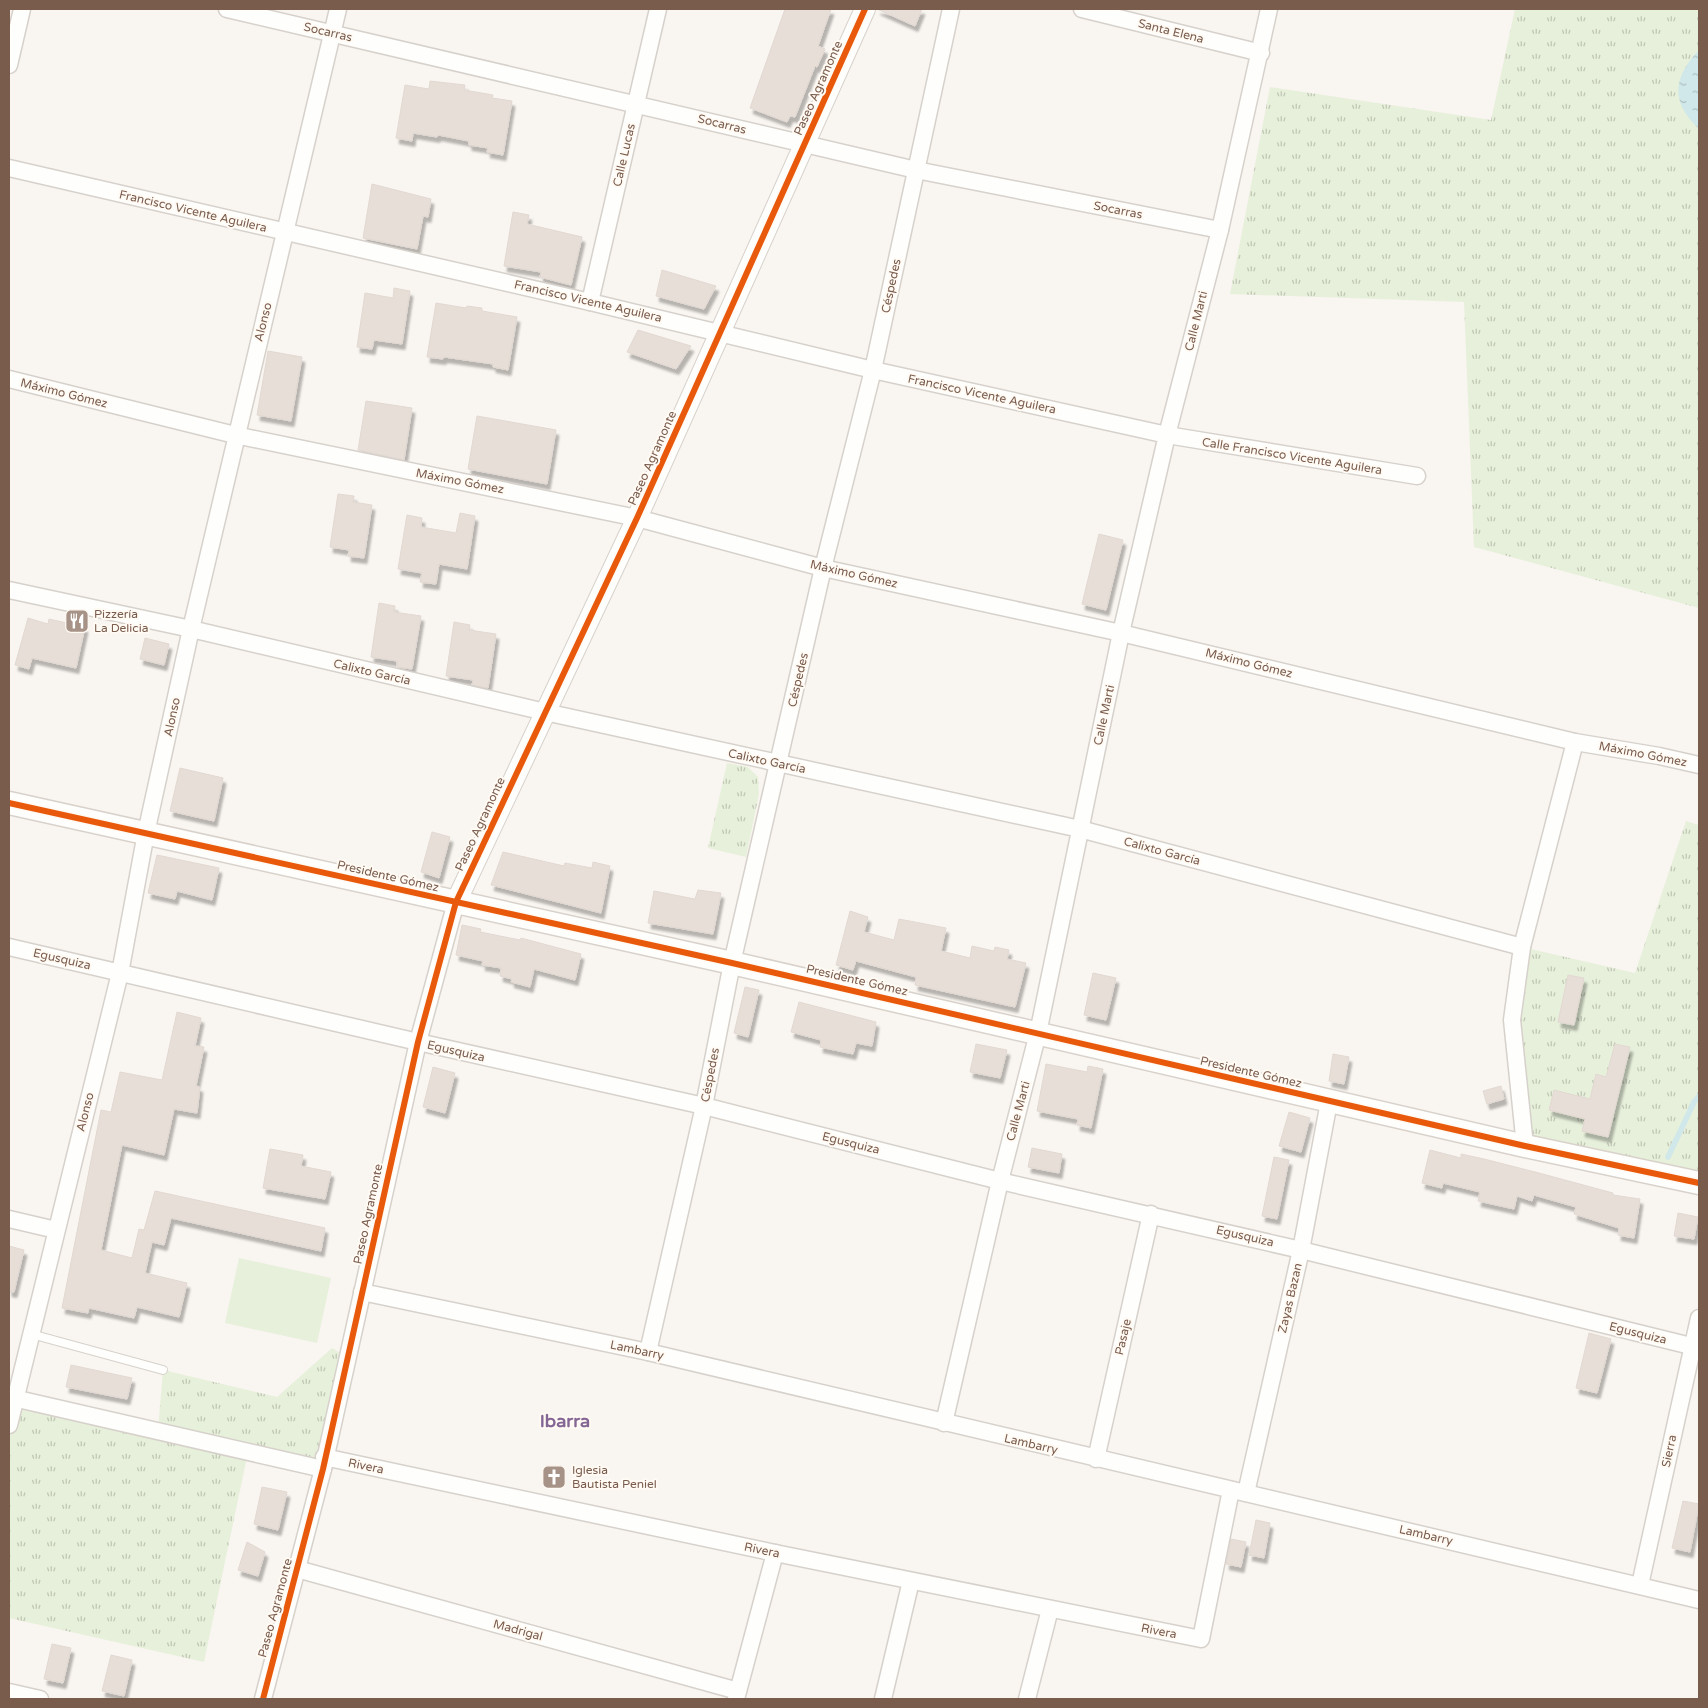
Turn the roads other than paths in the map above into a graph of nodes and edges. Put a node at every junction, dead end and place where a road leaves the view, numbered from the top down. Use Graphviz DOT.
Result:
graph roads {
  1 [pos="22,9"];
  2 [pos="227,9"];
  3 [pos="338,9"];
  4 [pos="658,9"];
  5 [pos="865,9"];
  6 [pos="951,9"];
  7 [pos="1082,9"];
  8 [pos="1269,9"];
  9 [pos="333,33"];
  10 [pos="1260,53"];
  11 [pos="9,65"];
  12 [pos="636,103"];
  13 [pos="806,144"];
  14 [pos="9,168"];
  15 [pos="916,170"];
  16 [pos="1220,230"];
  17 [pos="286,233"];
  18 [pos="590,302"];
  19 [pos="722,333"];
  20 [pos="873,370"];
  21 [pos="9,379"];
  22 [pos="235,435"];
  23 [pos="1167,435"];
  24 [pos="1417,476"];
  25 [pos="637,518"];
  26 [pos="823,568"];
  27 [pos="9,590"];
  28 [pos="191,629"];
  29 [pos="1121,632"];
  30 [pos="545,712"];
  31 [pos="1575,742"];
  32 [pos="779,764"];
  33 [pos="1699,766"];
  34 [pos="9,802"];
  35 [pos="1080,829"];
  36 [pos="146,833"];
  37 [pos="456,902"];
  38 [pos="9,946"];
  39 [pos="1522,947"];
  40 [pos="732,964"];
  41 [pos="120,973"];
  42 [pos="1038,1033"];
  43 [pos="418,1042"];
  44 [pos="1329,1102"];
  45 [pos="704,1106"];
  46 [pos="1525,1146"];
  47 [pos="1000,1181"];
  48 [pos="1699,1183"];
  49 [pos="1151,1214"];
  50 [pos="9,1219"];
  51 [pos="56,1230"];
  52 [pos="1301,1250"];
  53 [pos="362,1292"];
  54 [pos="1699,1318"];
  55 [pos="30,1334"];
  56 [pos="1691,1346"];
  57 [pos="648,1352"];
  58 [pos="163,1370"];
  59 [pos="12,1397"];
  60 [pos="944,1423"];
  61 [pos="9,1425"];
  62 [pos="1096,1459"];
  63 [pos="324,1463"];
  64 [pos="1238,1492"];
  65 [pos="775,1553"];
  66 [pos="298,1569"];
  67 [pos="910,1580"];
  68 [pos="1640,1585"];
  69 [pos="1699,1600"];
  70 [pos="1050,1609"];
  71 [pos="1201,1639"];
  72 [pos="9,1692"];
  73 [pos="737,1695"];
  74 [pos="40,1699"];
  75 [pos="263,1699"];
  76 [pos="883,1699"];
  77 [pos="1027,1699"];
  1 -- 11 [label="street"];
  2 -- 9 [label="street, Socarras"];
  3 -- 9 [label="street, Alonso"];
  4 -- 12 [label="street, Calle Lucas"];
  5 -- 13 [label="street, Paseo Agramonte"];
  6 -- 15 [label="street, Céspedes"];
  7 -- 10 [label="street, Santa Elena"];
  8 -- 10 [label="street, Calle Marti"];
  9 -- 12 [label="street, Socarras"];
  9 -- 17 [label="street, Alonso"];
  10 -- 16 [label="street, Calle Marti"];
  12 -- 13 [label="street, Socarras"];
  12 -- 18 [label="street, Calle Lucas"];
  13 -- 15 [label="street, Socarras"];
  13 -- 19 [label="street, Paseo Agramonte"];
  14 -- 17 [label="street, Francisco Vicente Aguilera"];
  15 -- 16 [label="street, Socarras"];
  15 -- 20 [label="street, Céspedes"];
  16 -- 23 [label="street, Calle Marti"];
  17 -- 18 [label="street, Francisco Vicente Aguilera"];
  17 -- 22 [label="street, Alonso"];
  18 -- 19 [label="street, Francisco Vicente Aguilera"];
  19 -- 20 [label="street, Francisco Vicente Aguilera"];
  19 -- 25 [label="street, Paseo Agramonte"];
  20 -- 23 [label="street, Francisco Vicente Aguilera"];
  20 -- 26 [label="street, Céspedes"];
  21 -- 22 [label="street, Máximo Gómez"];
  22 -- 25 [label="street, Máximo Gómez"];
  22 -- 28 [label="street, Alonso"];
  23 -- 24 [label="street, Calle Francisco Vicente Aguilera"];
  23 -- 29 [label="street, Calle Marti"];
  25 -- 26 [label="street, Máximo Gómez"];
  25 -- 30 [label="street, Paseo Agramonte"];
  26 -- 29 [label="street, Máximo Gómez"];
  26 -- 32 [label="street, Céspedes"];
  27 -- 28 [label="street, Calixto García"];
  28 -- 30 [label="street, Calixto García"];
  28 -- 36 [label="street, Alonso"];
  29 -- 31 [label="street, Máximo Gómez"];
  29 -- 35 [label="street, Calle Marti"];
  30 -- 32 [label="street, Calixto García"];
  30 -- 37 [label="street, Paseo Agramonte"];
  31 -- 33 [label="street, Máximo Gómez"];
  31 -- 39 [label="street"];
  32 -- 35 [label="street, Calixto García"];
  32 -- 40 [label="street, Céspedes"];
  34 -- 36 [label="main road, Presidente Gómez"];
  35 -- 39 [label="street, Calixto García"];
  35 -- 42 [label="street, Calle Marti"];
  36 -- 37 [label="main road, Presidente Gómez"];
  36 -- 41 [label="street, Alonso"];
  37 -- 40 [label="main road, Presidente Gómez"];
  37 -- 43 [label="street, Paseo Agramonte"];
  38 -- 41 [label="street, Egusquiza"];
  39 -- 46 [label="street"];
  40 -- 42 [label="main road, Presidente Gómez"];
  40 -- 45 [label="street, Céspedes"];
  41 -- 43 [label="street, Egusquiza"];
  41 -- 51 [label="street, Alonso"];
  42 -- 44 [label="main road, Presidente Gómez"];
  42 -- 47 [label="street, Calle Marti"];
  43 -- 45 [label="street, Egusquiza"];
  43 -- 53 [label="street, Paseo Agramonte"];
  44 -- 46 [label="main road, Presidente Gómez"];
  44 -- 52 [label="street, Zayas Bazan"];
  45 -- 47 [label="street, Egusquiza"];
  45 -- 57 [label="street, Céspedes"];
  46 -- 48 [label="main road, Presidente Gómez"];
  47 -- 49 [label="street, Egusquiza"];
  47 -- 60 [label="street, Calle Marti"];
  49 -- 52 [label="street, Egusquiza"];
  49 -- 62 [label="street, Pasaje"];
  50 -- 51 [label="street"];
  51 -- 55 [label="street, Alonso"];
  52 -- 56 [label="street, Egusquiza"];
  52 -- 64 [label="street, Zayas Bazan"];
  53 -- 57 [label="street, Lambarry"];
  53 -- 63 [label="street, Paseo Agramonte"];
  54 -- 56 [label="street, Sierra"];
  55 -- 58 [label="lane"];
  55 -- 59 [label="street, Alonso"];
  56 -- 68 [label="street, Sierra"];
  57 -- 60 [label="street, Lambarry"];
  59 -- 61 [label="street, Alonso"];
  59 -- 63 [label="street, Rivera"];
  60 -- 62 [label="street, Lambarry"];
  62 -- 64 [label="street, Lambarry"];
  63 -- 65 [label="street, Rivera"];
  63 -- 66 [label="street, Paseo Agramonte"];
  64 -- 68 [label="street, Lambarry"];
  64 -- 71 [label="street, Zayas Bazan"];
  65 -- 67 [label="street, Rivera"];
  65 -- 73 [label="street"];
  66 -- 73 [label="street, Madrigal"];
  66 -- 75 [label="street, Paseo Agramonte"];
  67 -- 70 [label="street, Rivera"];
  67 -- 76 [label="street"];
  68 -- 69 [label="street, Lambarry"];
  70 -- 71 [label="street, Rivera"];
  70 -- 77 [label="street"];
  72 -- 74 [label="street"];
}
